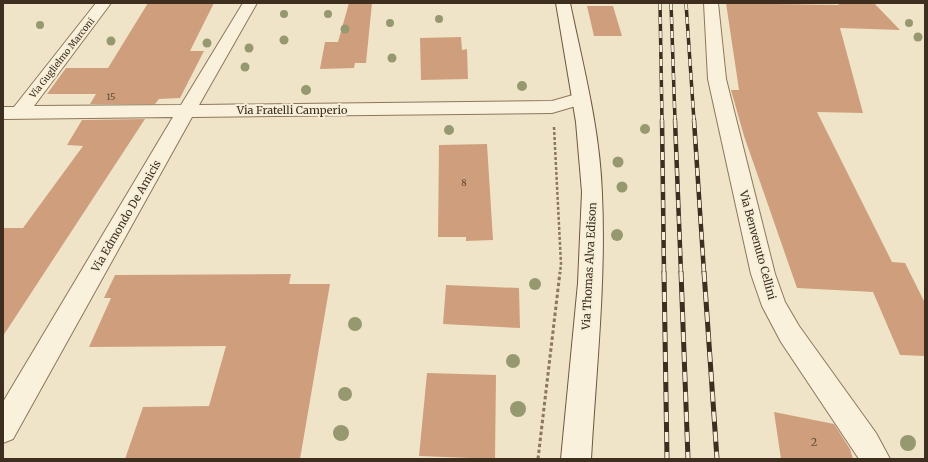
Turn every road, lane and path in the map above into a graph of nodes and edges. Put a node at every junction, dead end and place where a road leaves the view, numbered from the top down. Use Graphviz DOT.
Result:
graph roads {
  1 [pos="104,3"];
  2 [pos="250,3"];
  3 [pos="562,3"];
  4 [pos="711,3"];
  5 [pos="580,99"];
  6 [pos="552,107"];
  7 [pos="186,111"];
  8 [pos="12,113"];
  9 [pos="3,429"];
  10 [pos="538,459"];
  11 [pos="576,459"];
  12 [pos="875,459"];
  1 -- 8 [label="street, Via Guglielmo Marconi"];
  2 -- 7 [label="street, Via Edmondo De Amicis"];
  3 -- 5 [label="street, Via Thomas Alva Edison"];
  4 -- 12 [label="street, Via Benvenuto Cellini"];
  5 -- 6 [label="street, Via Fratelli Camperio"];
  5 -- 11 [label="street, Via Thomas Alva Edison"];
  6 -- 7 [label="street, Via Fratelli Camperio"];
  6 -- 10 [label="path"];
  7 -- 8 [label="street, Via Fratelli Camperio"];
  7 -- 9 [label="street, Via Edmondo De Amicis"];
}
